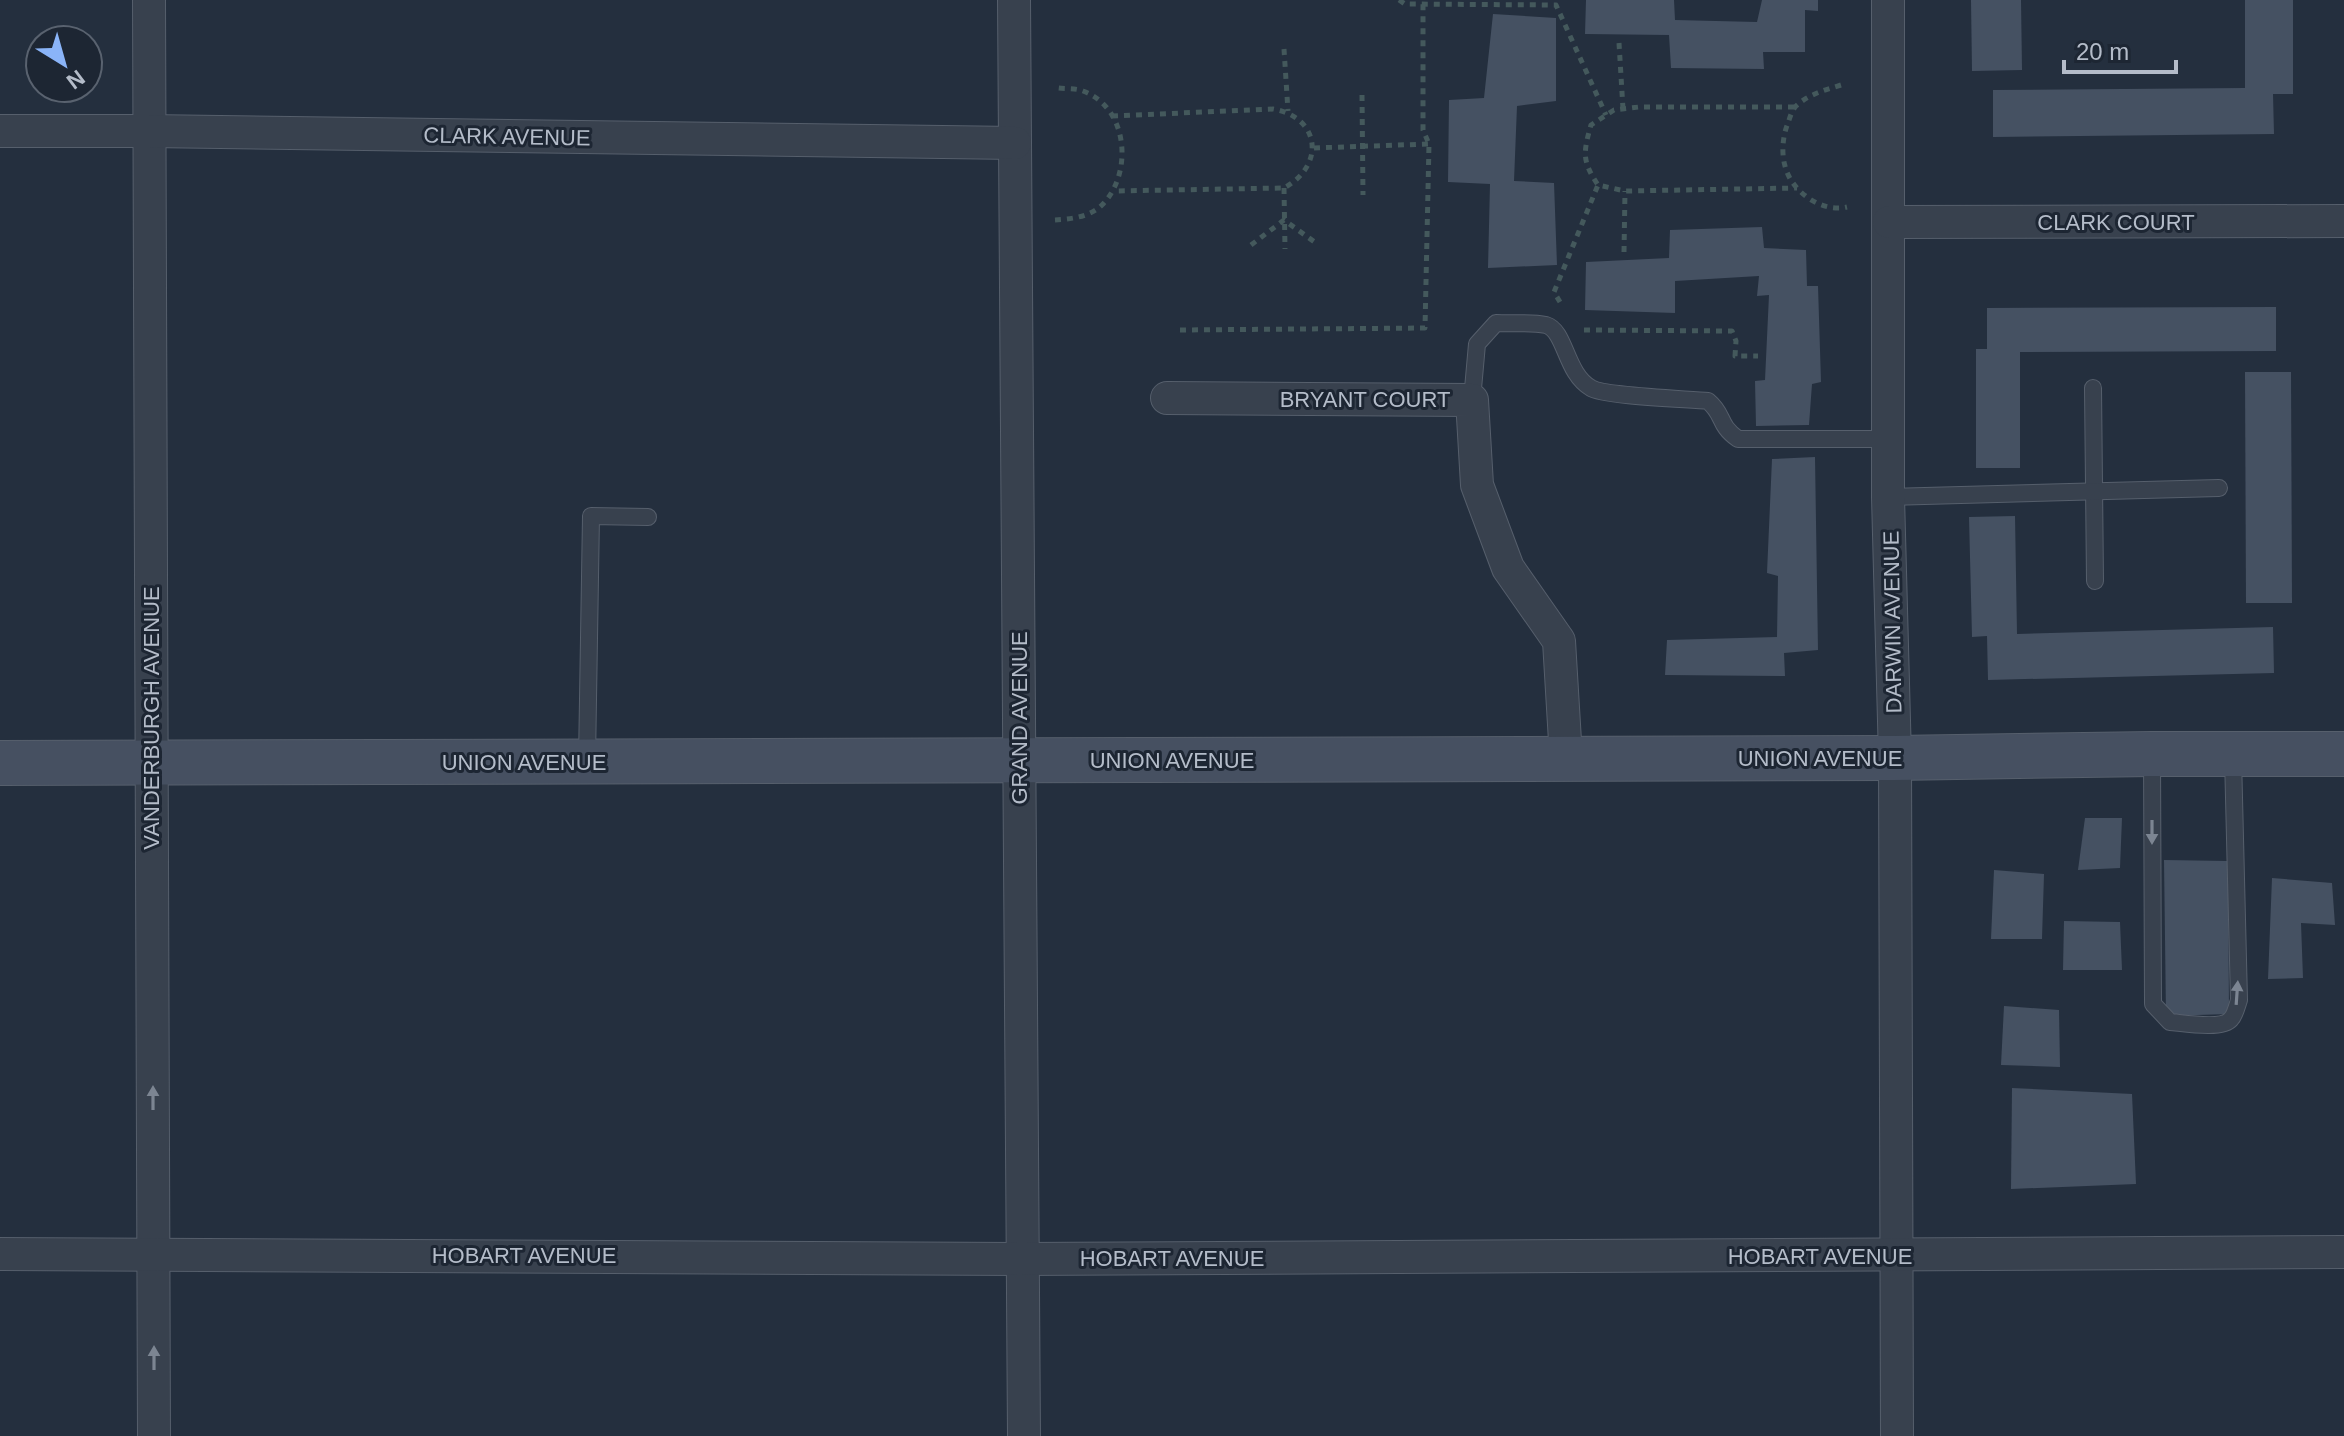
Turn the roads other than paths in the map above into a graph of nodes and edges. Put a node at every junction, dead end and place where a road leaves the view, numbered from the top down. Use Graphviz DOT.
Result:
graph roads {
  1 [pos="149,0"];
  2 [pos="1014,0"];
  3 [pos="1888,0"];
  4 [pos="0,131"];
  5 [pos="149,131"];
  6 [pos="1015,143"];
  7 [pos="2344,221"];
  8 [pos="1889,222"];
  9 [pos="2093,388"];
  10 [pos="1167,398"];
  11 [pos="1472,400"];
  12 [pos="1889,439"];
  13 [pos="2219,488"];
  14 [pos="2094,491"];
  15 [pos="1888,497"];
  16 [pos="648,517"];
  17 [pos="2095,581"];
  18 [pos="2152,754"];
  19 [pos="2233,754"];
  20 [pos="2344,754"];
  21 [pos="1566,758"];
  22 [pos="1895,758"];
  23 [pos="587,761"];
  24 [pos="1020,761"];
  25 [pos="152,762"];
  26 [pos="0,763"];
  27 [pos="2344,1252"];
  28 [pos="153,1253"];
  29 [pos="0,1254"];
  30 [pos="1895,1256"];
  31 [pos="1021,1259"];
  32 [pos="154,1436"];
  33 [pos="1024,1436"];
  34 [pos="1897,1436"];
  1 -- 5 [label="street, VANDERBURGH AVENUE"];
  2 -- 6 [label="street, GRAND AVENUE"];
  3 -- 8 [label="street, DARWIN AVENUE"];
  4 -- 5 [label="street, CLARK AVENUE"];
  5 -- 6 [label="street, CLARK AVENUE"];
  5 -- 25 [label="street, VANDERBURGH AVENUE"];
  6 -- 24 [label="street, GRAND AVENUE"];
  7 -- 8 [label="street, CLARK COURT"];
  8 -- 12 [label="street, DARWIN AVENUE"];
  9 -- 14 [label="lane"];
  10 -- 11 [label="street, BRYANT COURT"];
  11 -- 12 [label="lane"];
  11 -- 21 [label="street, BRYANT COURT"];
  12 -- 15 [label="street, DARWIN AVENUE"];
  13 -- 14 [label="lane"];
  14 -- 15 [label="lane"];
  14 -- 17 [label="lane"];
  15 -- 22 [label="street, DARWIN AVENUE"];
  16 -- 23 [label="lane"];
  18 -- 19 [label="main road, UNION AVENUE"];
  18 -- 19 [label="lane, one-way"];
  18 -- 22 [label="main road, UNION AVENUE"];
  19 -- 20 [label="main road, UNION AVENUE"];
  21 -- 22 [label="main road, UNION AVENUE"];
  21 -- 24 [label="main road, UNION AVENUE"];
  22 -- 30 [label="street, DARWIN AVENUE"];
  23 -- 24 [label="main road, UNION AVENUE"];
  23 -- 25 [label="main road, UNION AVENUE"];
  24 -- 31 [label="street, GRAND AVENUE"];
  25 -- 26 [label="main road, UNION AVENUE"];
  28 -- 25 [label="street, VANDERBURGH AVENUE, one-way"];
  27 -- 30 [label="street, HOBART AVENUE"];
  28 -- 29 [label="street, HOBART AVENUE"];
  28 -- 31 [label="street, HOBART AVENUE"];
  32 -- 28 [label="street, VANDERBURGH AVENUE, one-way"];
  30 -- 31 [label="street, HOBART AVENUE"];
  30 -- 34 [label="street, DARWIN AVENUE"];
  31 -- 33 [label="street, GRAND AVENUE"];
}
